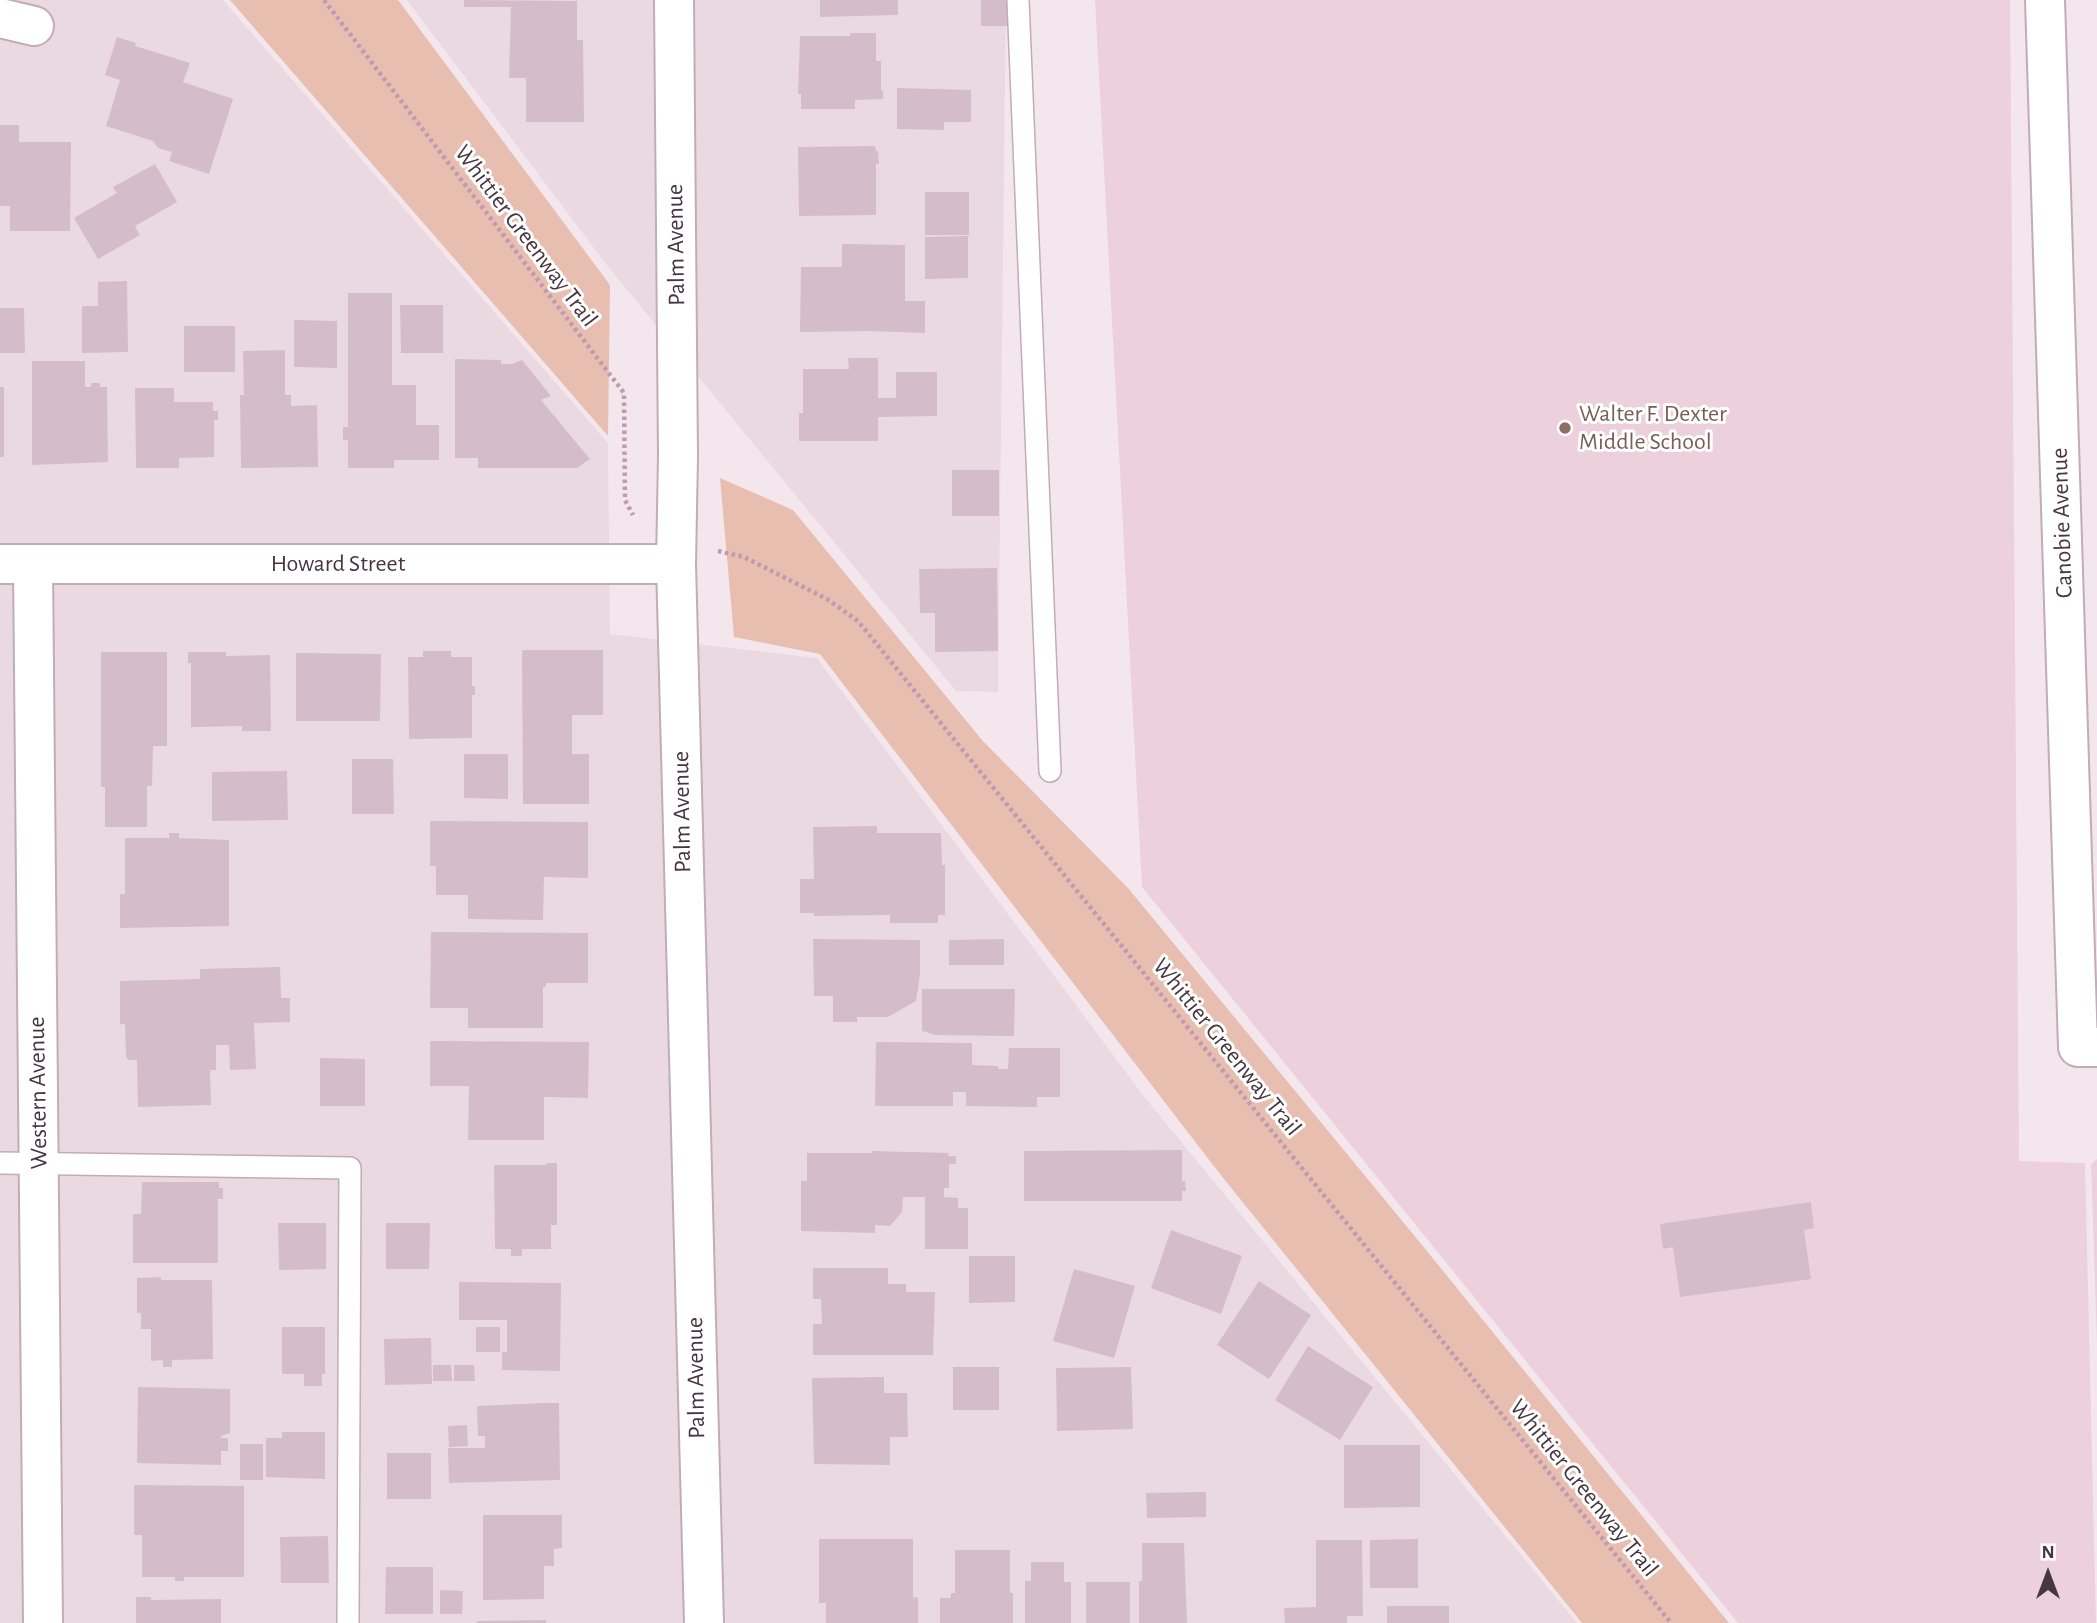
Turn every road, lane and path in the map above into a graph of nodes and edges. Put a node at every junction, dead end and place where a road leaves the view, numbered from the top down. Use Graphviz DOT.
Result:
graph roads {
  1 [pos="324,0"];
  2 [pos="674,0"];
  3 [pos="1018,0"];
  4 [pos="2045,0"];
  5 [pos="633,516"];
  6 [pos="712,550"];
  7 [pos="16,564"];
  8 [pos="676,564"];
  9 [pos="1050,771"];
  10 [pos="2088,1047"];
  11 [pos="0,1163"];
  12 [pos="38,1163"];
  13 [pos="43,1623"];
  14 [pos="348,1623"];
  15 [pos="704,1623"];
  16 [pos="1671,1623"];
  1 -- 5 [label="path, Whittier Greenway Trail"];
  2 -- 8 [label="street, Palm Avenue"];
  3 -- 9 [label="lane"];
  4 -- 10 [label="street, Canobie Avenue"];
  6 -- 16 [label="path, Whittier Greenway Trail"];
  7 -- 8 [label="street, Howard Street"];
  7 -- 12 [label="street, Western Avenue"];
  8 -- 15 [label="street, Palm Avenue"];
  11 -- 12 [label="lane"];
  12 -- 13 [label="street, Western Avenue"];
  12 -- 14 [label="lane"];
}
